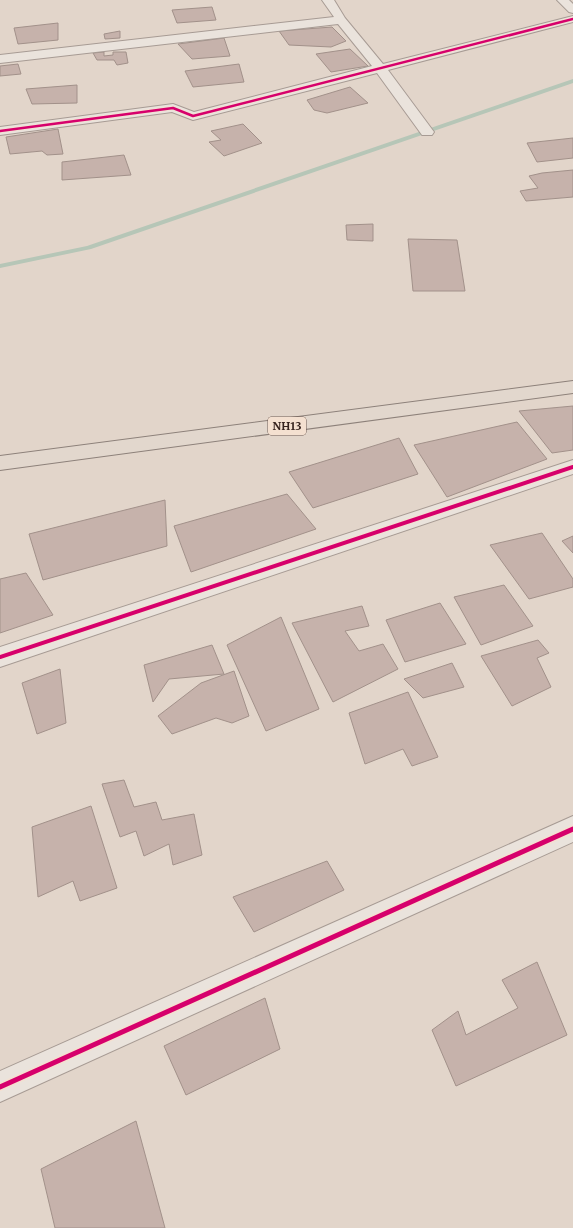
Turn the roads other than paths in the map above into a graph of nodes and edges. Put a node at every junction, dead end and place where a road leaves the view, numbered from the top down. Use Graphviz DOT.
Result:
graph roads {
  1 [pos="328,0"];
  2 [pos="563,0"];
  3 [pos="573,10"];
  4 [pos="573,18"];
  5 [pos="341,20"];
  6 [pos="553,24"];
  7 [pos="566,32"];
  8 [pos="0,59"];
  9 [pos="380,68"];
  10 [pos="0,131"];
  11 [pos="427,132"];
  12 [pos="573,387"];
  13 [pos="0,463"];
  14 [pos="573,467"];
  15 [pos="0,657"];
  16 [pos="573,829"];
  17 [pos="0,1087"];
  1 -- 5 [label="street"];
  2 -- 3 [label="street"];
  4 -- 6 [label="street"];
  5 -- 8 [label="street"];
  5 -- 9 [label="street"];
  6 -- 7 [label="street"];
  6 -- 9 [label="street"];
  9 -- 10 [label="street"];
  9 -- 11 [label="street"];
  12 -- 13 [label="main road, NH13"];
  14 -- 15 [label="street"];
  16 -- 17 [label="street"];
}
